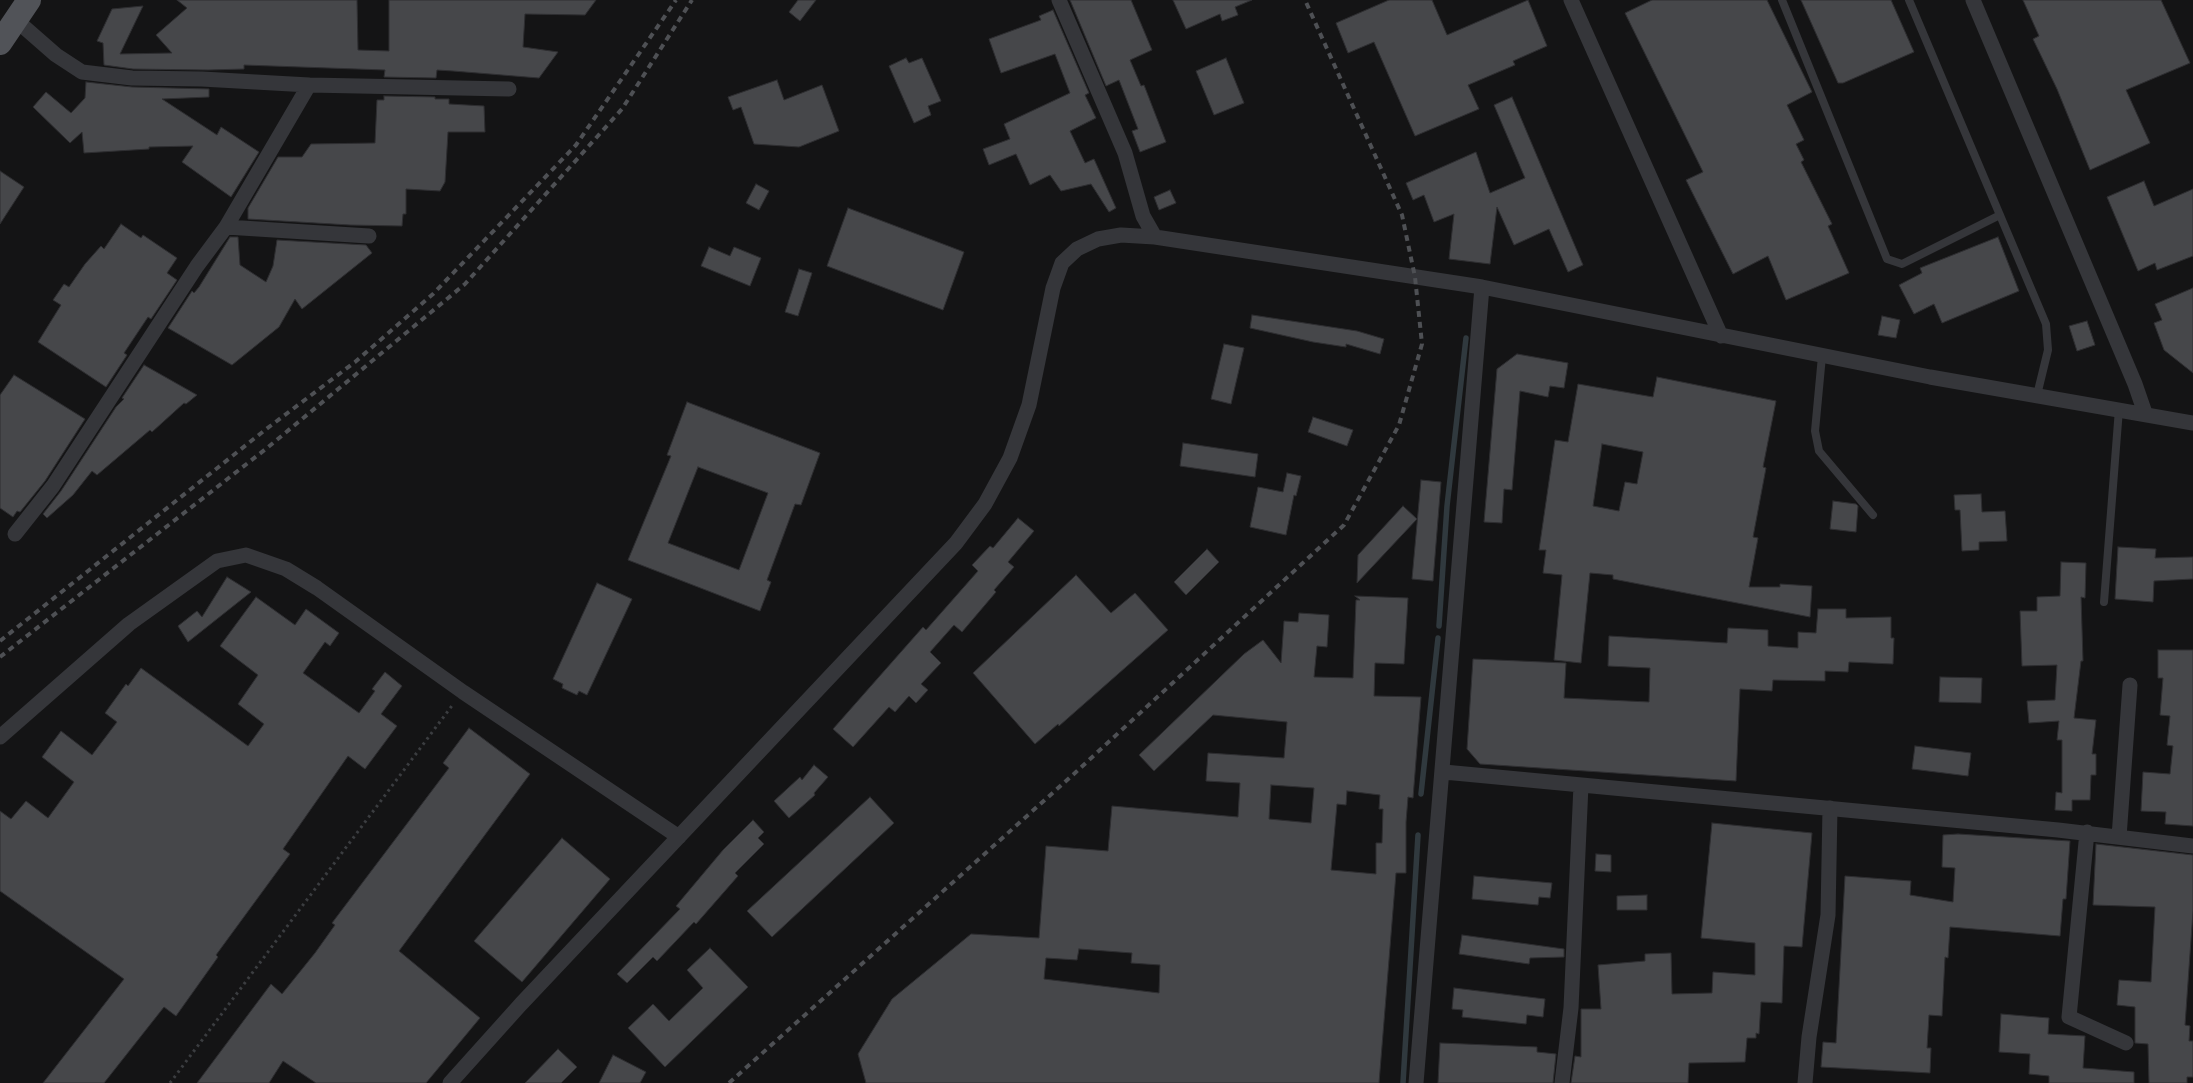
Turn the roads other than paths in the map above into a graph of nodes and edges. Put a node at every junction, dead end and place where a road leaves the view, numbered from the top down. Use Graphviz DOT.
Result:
graph roads {
  1 [pos="29,0"];
  2 [pos="1059,0"];
  3 [pos="1571,0"];
  4 [pos="1782,0"];
  5 [pos="1910,0"];
  6 [pos="1973,0"];
  7 [pos="16,20"];
  8 [pos="0,44"];
  9 [pos="309,85"];
  10 [pos="509,89"];
  11 [pos="2000,215"];
  12 [pos="226,227"];
  13 [pos="369,236"];
  14 [pos="1155,237"];
  15 [pos="1482,287"];
  16 [pos="1721,336"];
  17 [pos="1822,356"];
  18 [pos="2037,395"];
  19 [pos="2119,409"];
  20 [pos="2145,413"];
  21 [pos="2193,423"];
  22 [pos="1873,514"];
  23 [pos="15,534"];
  24 [pos="2104,602"];
  25 [pos="2130,685"];
  26 [pos="0,737"];
  27 [pos="1444,772"];
  28 [pos="1581,785"];
  29 [pos="1830,808"];
  30 [pos="2087,832"];
  31 [pos="679,837"];
  32 [pos="2120,837"];
  33 [pos="2193,846"];
  34 [pos="2126,1043"];
  35 [pos="450,1083"];
  36 [pos="1416,1083"];
  37 [pos="1562,1083"];
  38 [pos="1805,1083"];
  1 -- 7 [label="main road"];
  2 -- 14 [label="street"];
  3 -- 16 [label="street"];
  4 -- 11 [label="lane"];
  5 -- 11 [label="lane"];
  6 -- 20 [label="street"];
  7 -- 8 [label="main road"];
  7 -- 9 [label="street"];
  9 -- 10 [label="street"];
  9 -- 12 [label="street"];
  11 -- 18 [label="lane"];
  12 -- 13 [label="street"];
  12 -- 23 [label="street"];
  14 -- 15 [label="street"];
  14 -- 31 [label="street"];
  15 -- 16 [label="street"];
  15 -- 27 [label="street"];
  16 -- 17 [label="street"];
  17 -- 18 [label="street"];
  17 -- 22 [label="lane"];
  18 -- 19 [label="street"];
  19 -- 20 [label="street"];
  19 -- 24 [label="lane"];
  20 -- 21 [label="street"];
  25 -- 32 [label="street"];
  26 -- 31 [label="street"];
  27 -- 28 [label="street"];
  27 -- 36 [label="street"];
  28 -- 29 [label="street"];
  28 -- 37 [label="street"];
  29 -- 30 [label="street"];
  29 -- 38 [label="street"];
  30 -- 32 [label="street"];
  30 -- 34 [label="street"];
  31 -- 35 [label="street"];
  32 -- 33 [label="street"];
}
